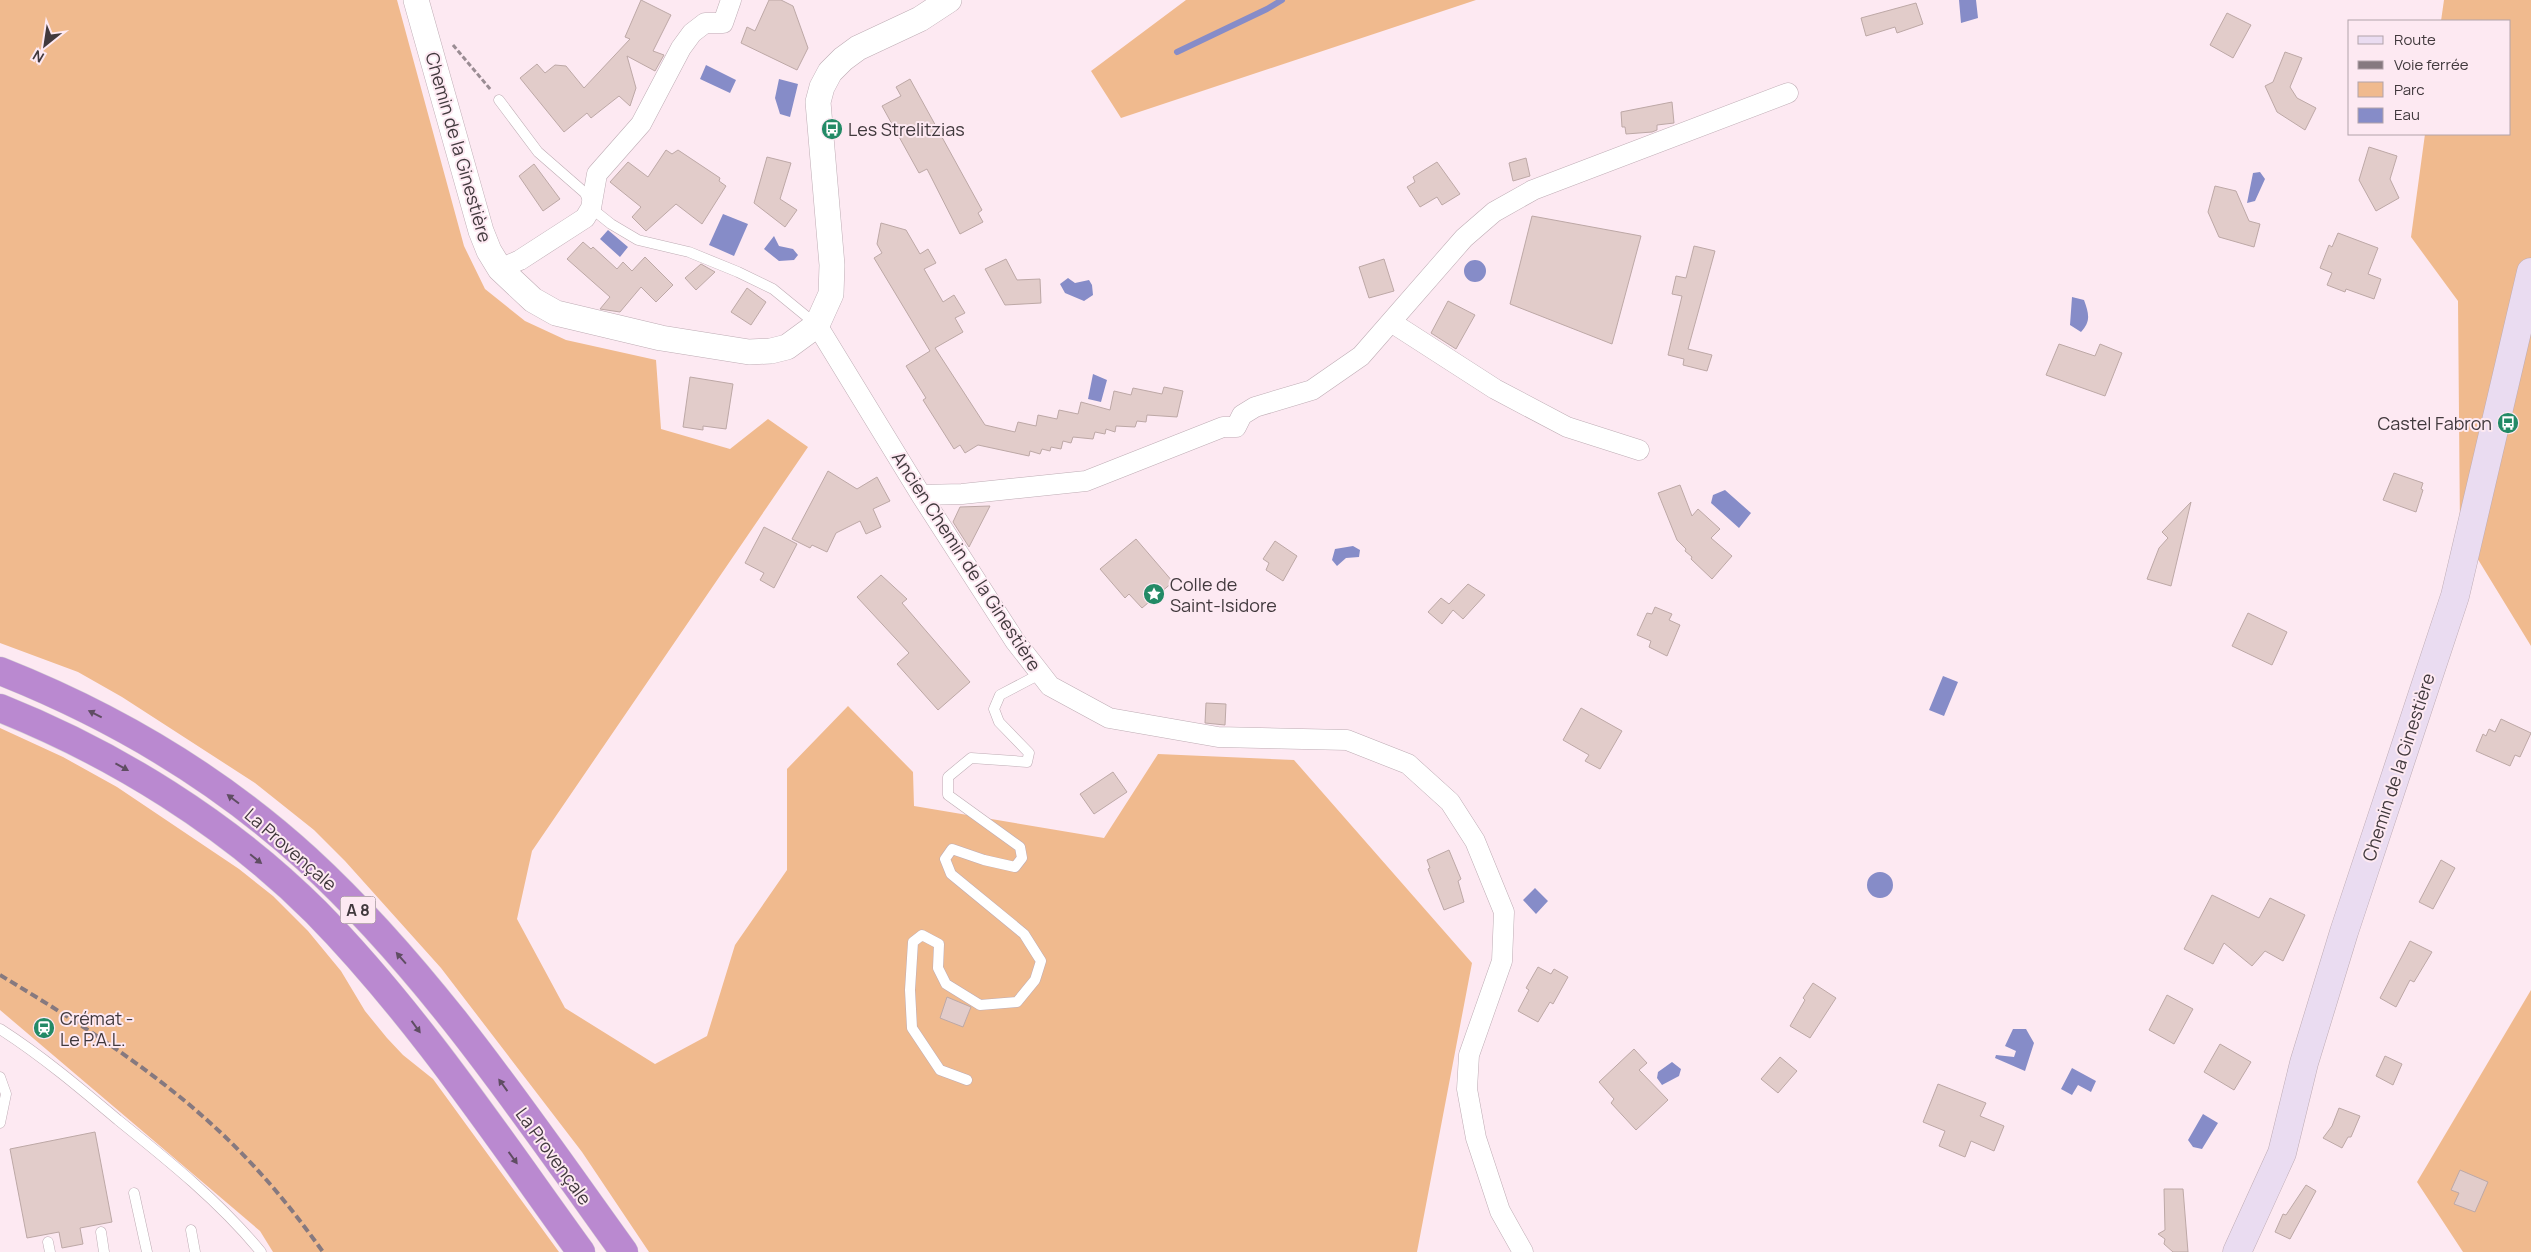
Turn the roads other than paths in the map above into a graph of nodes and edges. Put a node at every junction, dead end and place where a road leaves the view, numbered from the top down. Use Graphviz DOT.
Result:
graph roads {
  1 [pos="416,0"];
  2 [pos="731,0"];
  3 [pos="949,0"];
  4 [pos="1788,93"];
  5 [pos="500,100"];
  6 [pos="591,208"];
  7 [pos="500,270"];
  8 [pos="2531,272"];
  9 [pos="1391,322"];
  10 [pos="817,325"];
  11 [pos="1639,450"];
  12 [pos="921,495"];
  13 [pos="0,671"];
  14 [pos="1040,674"];
  15 [pos="0,708"];
  16 [pos="0,1029"];
  17 [pos="0,1077"];
  18 [pos="967,1080"];
  19 [pos="0,1123"];
  20 [pos="134,1193"];
  21 [pos="191,1230"];
  22 [pos="101,1232"];
  23 [pos="104,1252"];
  24 [pos="146,1252"];
  25 [pos="196,1252"];
  26 [pos="262,1252"];
  27 [pos="581,1252"];
  28 [pos="624,1252"];
  29 [pos="1523,1252"];
  30 [pos="2237,1252"];
  1 -- 7 [label="street, Chemin de la Ginestière"];
  2 -- 6 [label="street"];
  3 -- 10 [label="street, Chemin de la Ginestière"];
  4 -- 9 [label="street"];
  5 -- 6 [label="lane"];
  6 -- 7 [label="street"];
  6 -- 10 [label="lane"];
  7 -- 10 [label="street, Chemin de la Ginestière"];
  8 -- 30 [label="main road, Chemin de la Ginestière"];
  9 -- 11 [label="street"];
  9 -- 12 [label="street"];
  10 -- 12 [label="street, Ancien Chemin de la Ginestière"];
  12 -- 14 [label="street, Ancien Chemin de la Ginestière"];
  28 -- 13 [label="highway, La Provençale / A 8, one-way"];
  14 -- 18 [label="lane"];
  14 -- 29 [label="street, Ancien Chemin de la Ginestière"];
  15 -- 27 [label="highway, La Provençale / A 8, one-way"];
  16 -- 26 [label="lane"];
  17 -- 19 [label="lane"];
  20 -- 24 [label="lane"];
  21 -- 25 [label="lane"];
  22 -- 23 [label="lane"];
}
